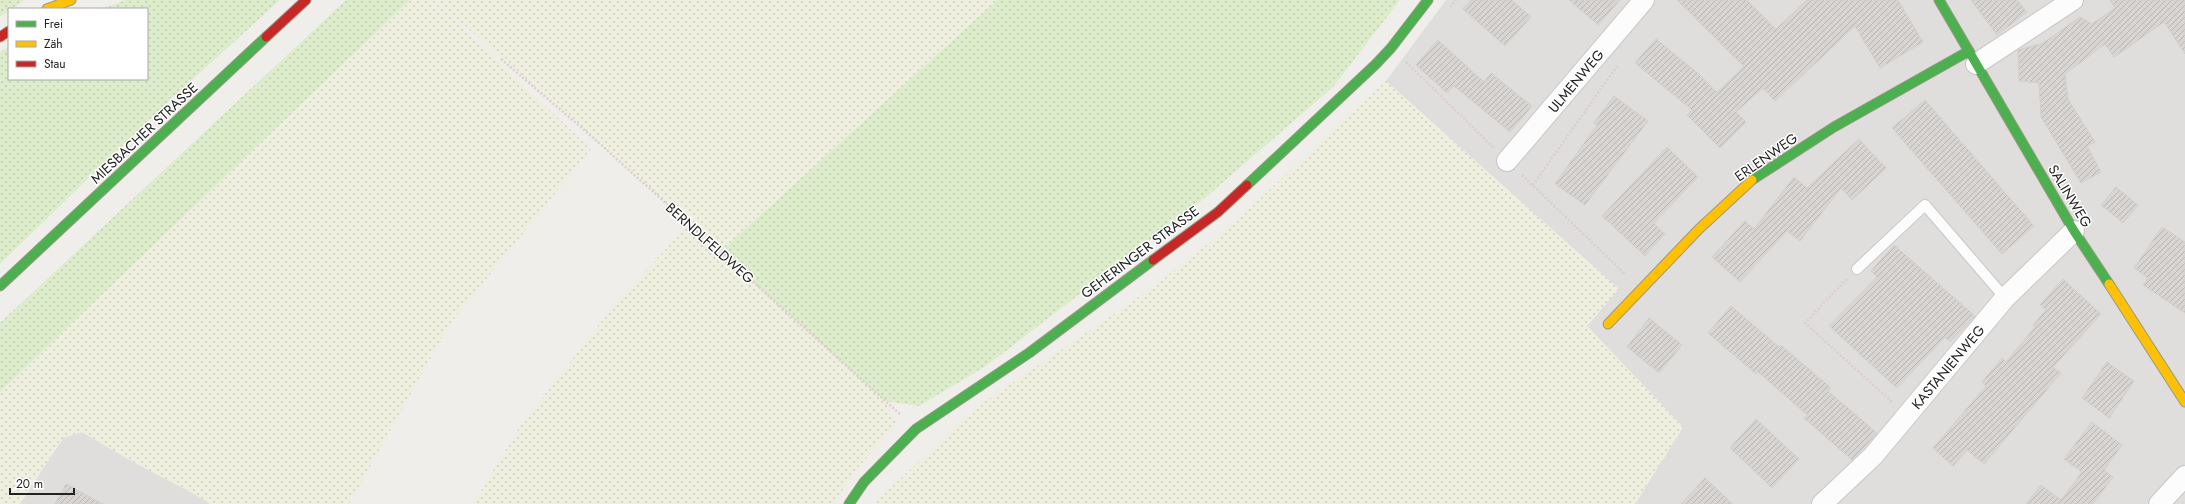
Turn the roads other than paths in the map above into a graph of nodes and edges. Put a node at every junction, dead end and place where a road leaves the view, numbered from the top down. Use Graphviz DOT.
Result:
graph roads {
  1 [pos="71,0"];
  2 [pos="306,0"];
  3 [pos="1428,0"];
  4 [pos="1644,0"];
  5 [pos="1939,0"];
  6 [pos="2073,0"];
  7 [pos="50,8"];
  8 [pos="1973,58"];
  9 [pos="1507,161"];
  10 [pos="2074,231"];
  11 [pos="1857,269"];
  12 [pos="0,286"];
  13 [pos="2005,298"];
  14 [pos="1608,324"];
  15 [pos="2185,402"];
  16 [pos="2185,476"];
  17 [pos="849,504"];
  18 [pos="1822,504"];
  19 [pos="2159,504"];
  1 -- 7 [label="street"];
  2 -- 12 [label="street, MIESBACHER STRASSE"];
  3 -- 17 [label="street, GEHERINGER STRASSE"];
  4 -- 9 [label="street, ULMENWEG"];
  5 -- 8 [label="street, SALINWEG"];
  6 -- 8 [label="street"];
  8 -- 10 [label="street, SALINWEG"];
  8 -- 14 [label="street, ERLENWEG"];
  10 -- 13 [label="street, KASTANIENWEG"];
  10 -- 15 [label="street, SALINWEG"];
  11 -- 13 [label="lane"];
  13 -- 18 [label="street, KASTANIENWEG"];
  16 -- 19 [label="street"];
}
